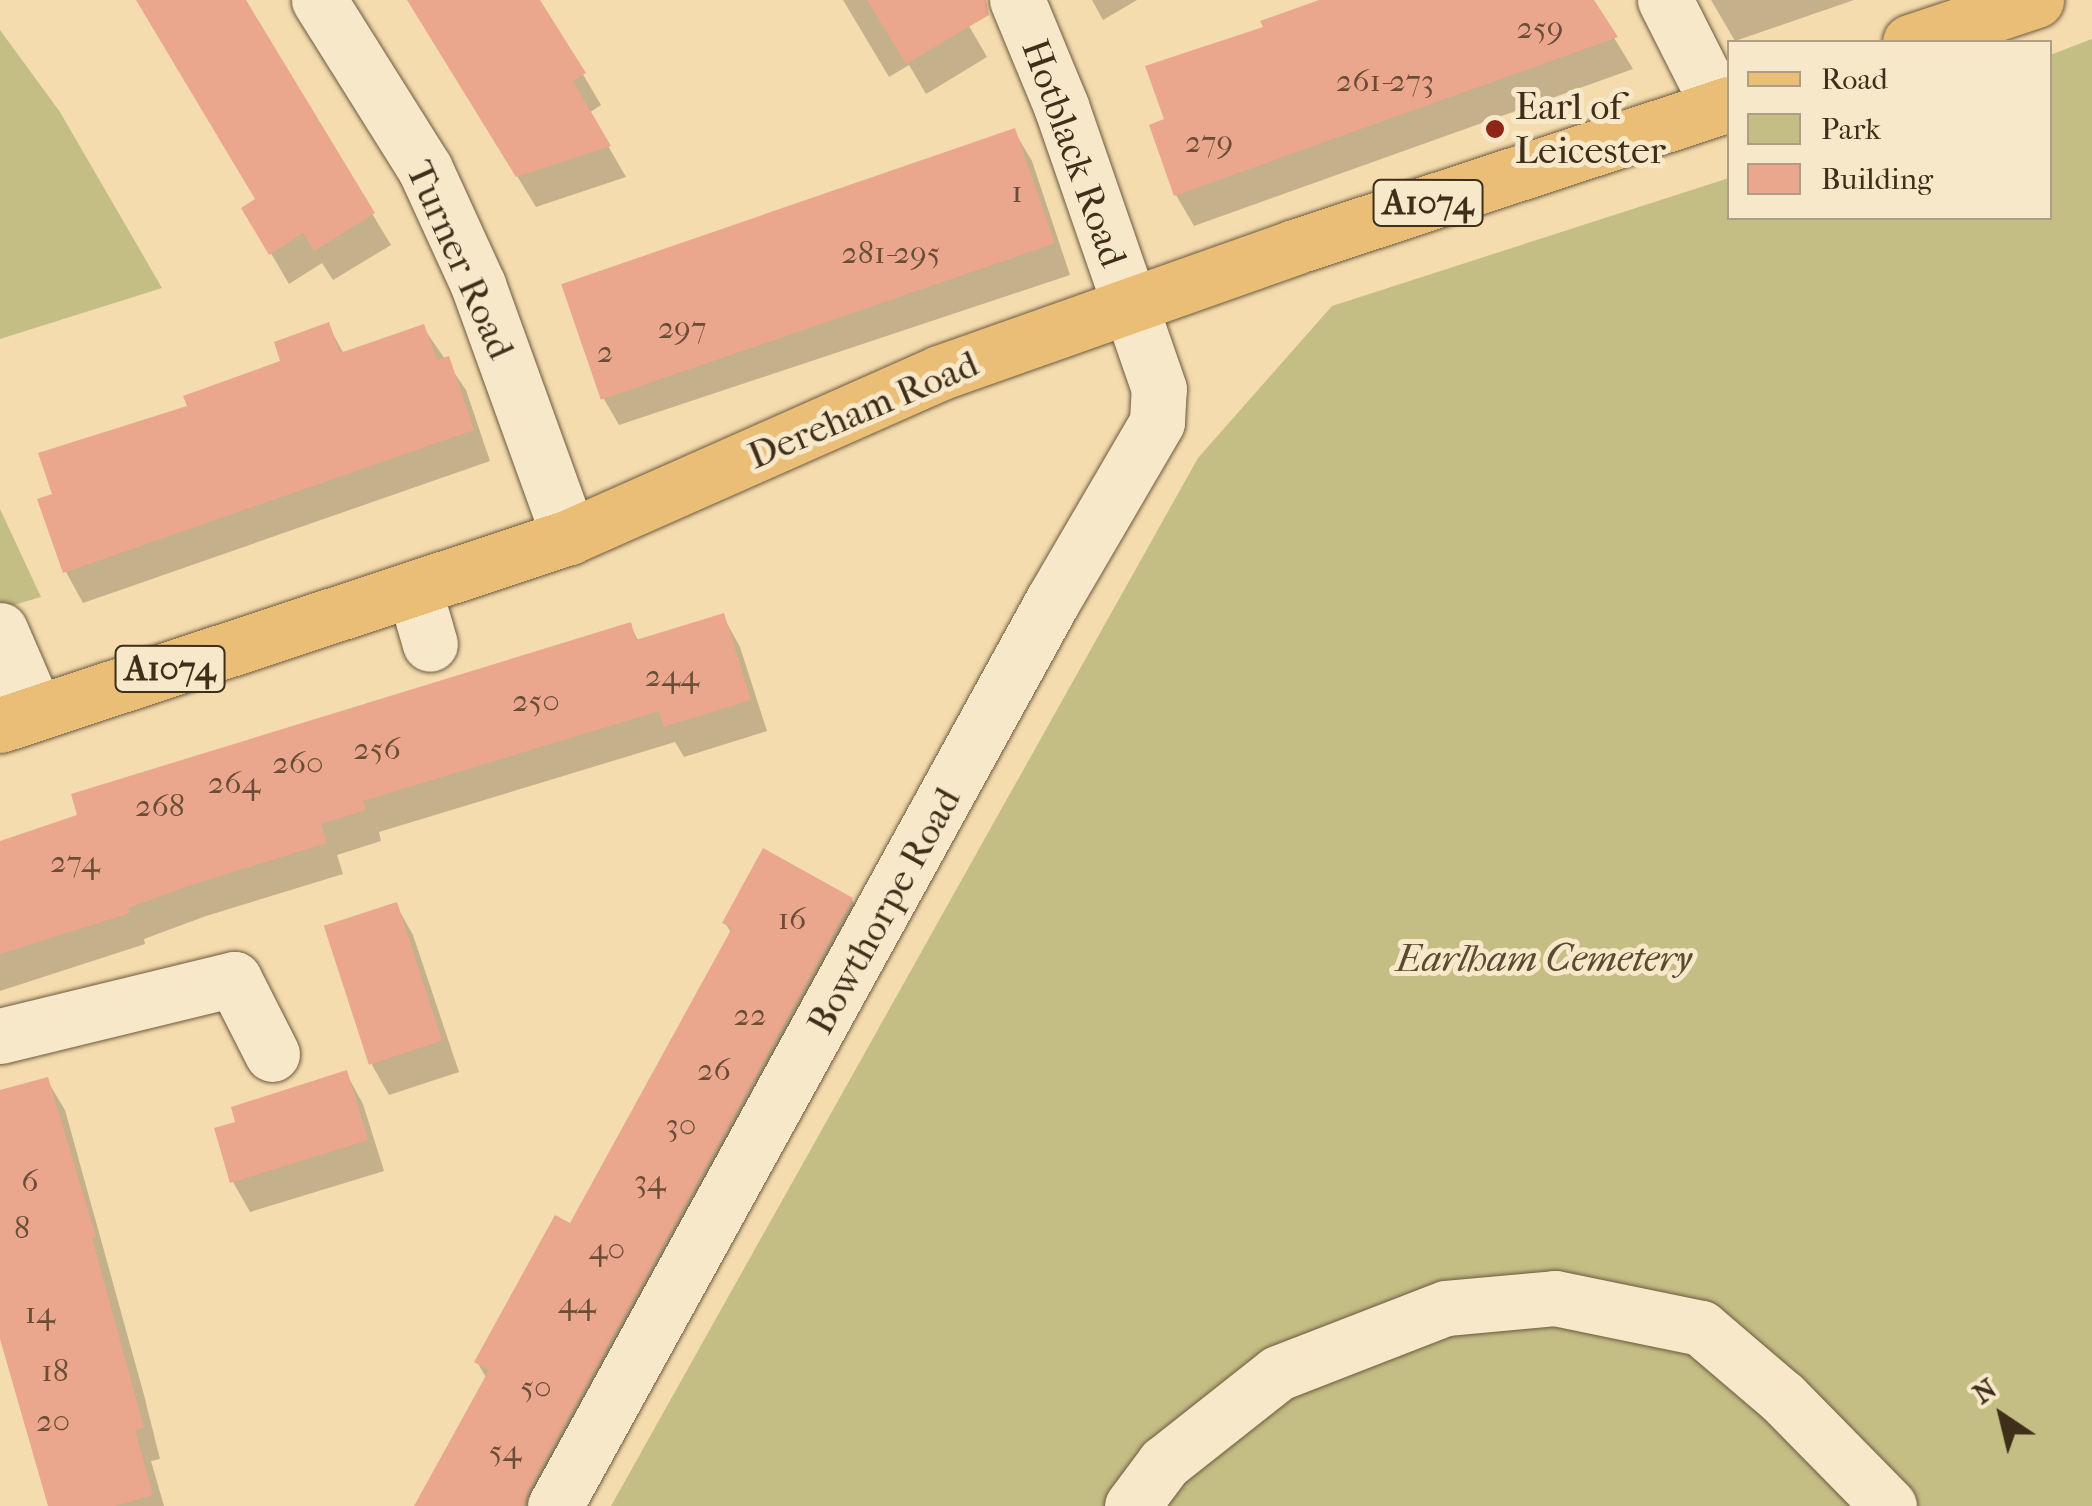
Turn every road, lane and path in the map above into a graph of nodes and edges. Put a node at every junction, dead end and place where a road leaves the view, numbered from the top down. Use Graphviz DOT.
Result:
graph roads {
  1 [pos="319,0"];
  2 [pos="1017,0"];
  3 [pos="1665,0"];
  4 [pos="2036,0"];
  5 [pos="1916,40"];
  6 [pos="1724,105"];
  7 [pos="1129,307"];
  8 [pos="569,537"];
  9 [pos="414,589"];
  10 [pos="0,630"];
  11 [pos="430,644"];
  12 [pos="18,719"];
  13 [pos="0,1036"];
  14 [pos="272,1054"];
  15 [pos="555,1506"];
  16 [pos="1132,1506"];
  17 [pos="1889,1506"];
  1 -- 8 [label="street, Turner Road"];
  2 -- 7 [label="street, Hotblack Road"];
  3 -- 6 [label="street"];
  4 -- 5 [label="main road"];
  6 -- 7 [label="main road, Dereham Road / A1074"];
  7 -- 8 [label="main road, Dereham Road / A1074"];
  7 -- 15 [label="street, Bowthorpe Road"];
  8 -- 9 [label="main road, Dereham Road / A1074"];
  9 -- 11 [label="street"];
  9 -- 12 [label="main road, Dereham Road / A1074"];
  10 -- 12 [label="street"];
  13 -- 14 [label="street"];
  16 -- 17 [label="street"];
}
